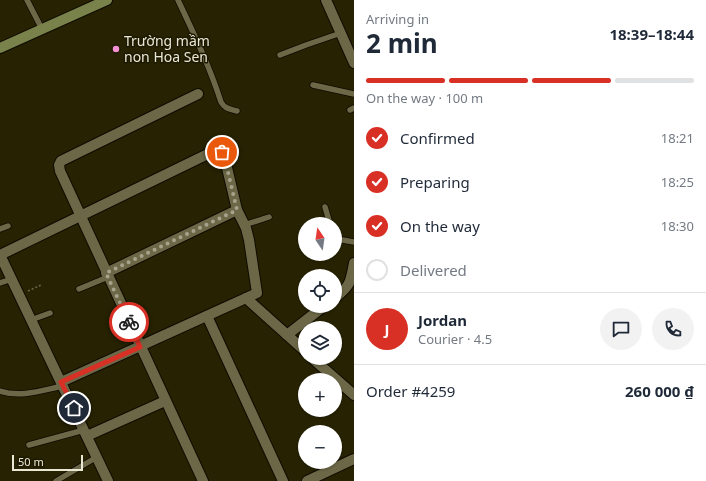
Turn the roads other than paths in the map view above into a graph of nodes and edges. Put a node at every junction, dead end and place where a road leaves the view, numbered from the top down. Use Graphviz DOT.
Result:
graph roads {
  1 [pos="27,0"];
  2 [pos="107,0"];
  3 [pos="178,0"];
  4 [pos="328,1"];
  5 [pos="42,29"];
  6 [pos="341,33"];
  7 [pos="0,48"];
  8 [pos="280,55"];
  9 [pos="354,63"];
  10 [pos="313,85"];
  11 [pos="198,94"];
  12 [pos="354,94"];
  13 [pos="237,111"];
  14 [pos="325,207"];
  15 [pos="237,210"];
  16 [pos="80,216"];
  17 [pos="269,217"];
  18 [pos="328,217"];
  19 [pos="244,225"];
  20 [pos="8,226"];
  21 [pos="0,230"];
  22 [pos="342,240"];
  23 [pos="354,242"];
  24 [pos="0,255"];
  25 [pos="354,263"];
  26 [pos="107,275"];
  27 [pos="12,279"];
  28 [pos="0,283"];
  29 [pos="80,289"];
  30 [pos="342,292"];
  31 [pos="246,298"];
  32 [pos="50,313"];
  33 [pos="315,313"];
  34 [pos="207,316"];
  35 [pos="31,320"];
  36 [pos="287,335"];
  37 [pos="298,345"];
  38 [pos="140,347"];
  39 [pos="320,365"];
  40 [pos="62,384"];
  41 [pos="0,391"];
  42 [pos="354,395"];
  43 [pos="165,400"];
  44 [pos="85,433"];
  45 [pos="29,445"];
  46 [pos="97,457"];
  47 [pos="354,459"];
  48 [pos="56,481"];
  49 [pos="108,481"];
  50 [pos="202,481"];
  51 [pos="283,481"];
  52 [pos="307,481"];
  1 -- 5 [label="lane"];
  2 -- 5 [label="main road"];
  3 -- 13 [label="lane"];
  4 -- 6 [label="street"];
  5 -- 7 [label="main road"];
  6 -- 8 [label="lane"];
  6 -- 9 [label="street"];
  10 -- 12 [label="lane"];
  11 -- 16 [label="street"];
  14 -- 18 [label="lane"];
  15 -- 16 [label="street"];
  15 -- 19 [label="street"];
  15 -- 26 [label="street"];
  16 -- 24 [label="street"];
  16 -- 26 [label="street"];
  17 -- 19 [label="lane"];
  19 -- 31 [label="street"];
  20 -- 21 [label="lane"];
  22 -- 23 [label="lane"];
  24 -- 27 [label="street"];
  25 -- 30 [label="street"];
  26 -- 29 [label="lane"];
  26 -- 38 [label="street"];
  27 -- 28 [label="lane"];
  27 -- 35 [label="street"];
  31 -- 34 [label="street"];
  31 -- 36 [label="street"];
  32 -- 35 [label="lane"];
  33 -- 36 [label="street"];
  34 -- 38 [label="street"];
  34 -- 51 [label="street"];
  35 -- 40 [label="street"];
  36 -- 37 [label="street"];
  38 -- 40 [label="street"];
  38 -- 43 [label="street"];
  39 -- 42 [label="street"];
  40 -- 41 [label="lane"];
  40 -- 44 [label="street"];
  43 -- 44 [label="street"];
  43 -- 50 [label="street"];
  44 -- 45 [label="lane"];
  44 -- 46 [label="street"];
  46 -- 48 [label="lane"];
  46 -- 49 [label="street"];
  47 -- 52 [label="street"];
}
